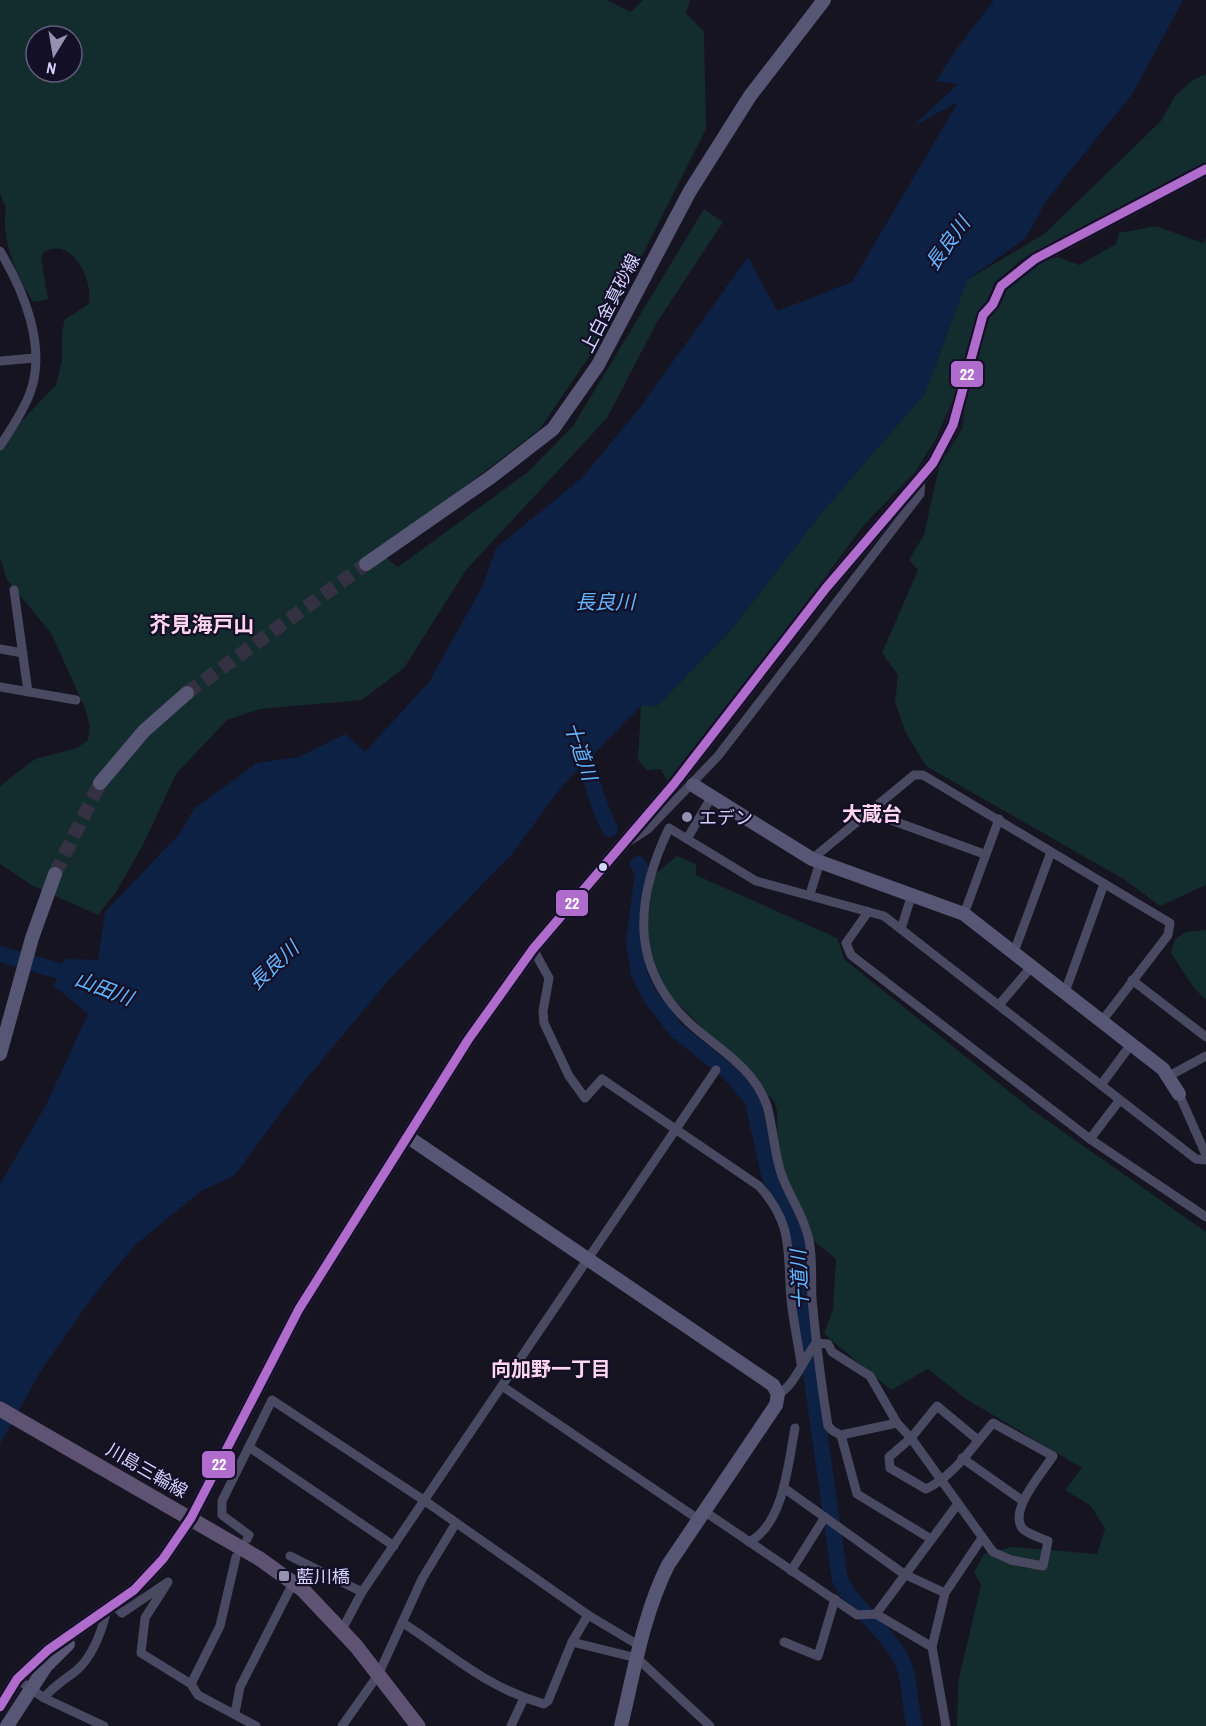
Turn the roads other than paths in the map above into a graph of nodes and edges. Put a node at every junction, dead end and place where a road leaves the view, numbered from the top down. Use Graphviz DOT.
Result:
graph roads {
  1 [pos="824,0"];
  2 [pos="1206,169"];
  3 [pos="0,251"];
  4 [pos="1035,259"];
  5 [pos="993,304"];
  6 [pos="35,358"];
  7 [pos="0,361"];
  8 [pos="0,446"];
  9 [pos="921,477"];
  10 [pos="366,564"];
  11 [pos="14,590"];
  12 [pos="0,649"];
  13 [pos="23,653"];
  14 [pos="0,687"];
  15 [pos="28,692"];
  16 [pos="187,693"];
  17 [pos="76,700"];
  18 [pos="100,783"];
  19 [pos="693,785"];
  20 [pos="712,796"];
  21 [pos="869,812"];
  22 [pos="999,819"];
  23 [pos="687,838"];
  24 [pos="621,846"];
  25 [pos="1051,852"];
  26 [pos="984,854"];
  27 [pos="816,860"];
  28 [pos="55,873"];
  29 [pos="1104,884"];
  30 [pos="810,894"];
  31 [pos="912,894"];
  32 [pos="868,912"];
  33 [pos="964,914"];
  34 [pos="901,929"];
  35 [pos="533,949"];
  36 [pos="1014,952"];
  37 [pos="1032,966"];
  38 [pos="1132,980"];
  39 [pos="1065,992"];
  40 [pos="999,1005"];
  41 [pos="1102,1021"];
  42 [pos="1206,1037"];
  43 [pos="1132,1044"];
  44 [pos="0,1054"];
  45 [pos="1206,1056"];
  46 [pos="716,1070"];
  47 [pos="1169,1076"];
  48 [pos="1101,1085"];
  49 [pos="1179,1094"];
  50 [pos="1119,1101"];
  51 [pos="677,1130"];
  52 [pos="408,1137"];
  53 [pos="1090,1139"];
  54 [pos="1206,1155"];
  55 [pos="1206,1160"];
  56 [pos="1206,1217"];
  57 [pos="589,1260"];
  58 [pos="814,1346"];
  59 [pos="802,1362"];
  60 [pos="502,1386"];
  61 [pos="778,1394"];
  62 [pos="0,1408"];
  63 [pos="897,1423"];
  64 [pos="795,1428"];
  65 [pos="841,1434"];
  66 [pos="911,1438"];
  67 [pos="978,1440"];
  68 [pos="249,1447"];
  69 [pos="962,1458"];
  70 [pos="941,1482"];
  71 [pos="784,1488"];
  72 [pos="425,1501"];
  73 [pos="1023,1501"];
  74 [pos="957,1505"];
  75 [pos="701,1515"];
  76 [pos="825,1517"];
  77 [pos="191,1518"];
  78 [pos="456,1523"];
  79 [pos="982,1538"];
  80 [pos="247,1539"];
  81 [pos="931,1539"];
  82 [pos="750,1542"];
  83 [pos="394,1546"];
  84 [pos="290,1556"];
  85 [pos="236,1557"];
  86 [pos="791,1571"];
  87 [pos="904,1574"];
  88 [pos="293,1583"];
  89 [pos="362,1593"];
  90 [pos="945,1593"];
  91 [pos="835,1599"];
  92 [pos="107,1610"];
  93 [pos="588,1615"];
  94 [pos="873,1615"];
  95 [pos="403,1623"];
  96 [pos="339,1628"];
  97 [pos="572,1642"];
  98 [pos="784,1642"];
  99 [pos="932,1647"];
  100 [pos="639,1652"];
  101 [pos="378,1674"];
  102 [pos="16,1679"];
  103 [pos="191,1684"];
  104 [pos="29,1689"];
  105 [pos="44,1698"];
  106 [pos="524,1698"];
  107 [pos="0,1707"];
  108 [pos="235,1713"];
  109 [pos="10,1725"];
  110 [pos="104,1726"];
  111 [pos="256,1726"];
  112 [pos="342,1726"];
  113 [pos="418,1726"];
  114 [pos="511,1726"];
  115 [pos="621,1726"];
  116 [pos="710,1726"];
  117 [pos="946,1726"];
  1 -- 10 [label="street, 上白金真砂線"];
  2 -- 4 [label="street"];
  3 -- 6 [label="street"];
  5 -- 9 [label="street"];
  6 -- 7 [label="street"];
  6 -- 8 [label="street"];
  9 -- 19 [label="street"];
  9 -- 24 [label="street"];
  11 -- 13 [label="street"];
  12 -- 13 [label="street"];
  13 -- 15 [label="street"];
  14 -- 15 [label="street"];
  15 -- 17 [label="street"];
  16 -- 18 [label="street"];
  19 -- 20 [label="street"];
  19 -- 24 [label="street"];
  20 -- 23 [label="street"];
  20 -- 27 [label="street"];
  21 -- 22 [label="street"];
  21 -- 26 [label="street"];
  21 -- 27 [label="street"];
  22 -- 25 [label="street"];
  22 -- 26 [label="street"];
  23 -- 30 [label="street"];
  23 -- 58 [label="street"];
  24 -- 35 [label="street"];
  25 -- 29 [label="street"];
  25 -- 36 [label="street"];
  26 -- 33 [label="street"];
  27 -- 30 [label="street"];
  27 -- 31 [label="street"];
  28 -- 44 [label="street"];
  29 -- 38 [label="street"];
  29 -- 39 [label="street"];
  30 -- 32 [label="street"];
  31 -- 33 [label="street"];
  31 -- 34 [label="street"];
  32 -- 34 [label="street"];
  32 -- 53 [label="street"];
  33 -- 36 [label="street"];
  34 -- 40 [label="street"];
  35 -- 51 [label="street"];
  35 -- 52 [label="street"];
  36 -- 37 [label="street"];
  37 -- 39 [label="street"];
  37 -- 40 [label="street"];
  38 -- 41 [label="street"];
  38 -- 42 [label="street"];
  39 -- 41 [label="street"];
  40 -- 48 [label="street"];
  41 -- 43 [label="street"];
  43 -- 47 [label="street"];
  43 -- 48 [label="street"];
  45 -- 47 [label="street"];
  46 -- 51 [label="street"];
  47 -- 49 [label="street"];
  48 -- 50 [label="street"];
  49 -- 54 [label="street"];
  50 -- 53 [label="street"];
  50 -- 55 [label="street"];
  51 -- 57 [label="street"];
  51 -- 59 [label="street"];
  52 -- 57 [label="street"];
  52 -- 77 [label="street"];
  53 -- 56 [label="street"];
  57 -- 60 [label="street"];
  57 -- 61 [label="street"];
  58 -- 59 [label="street"];
  58 -- 63 [label="street"];
  58 -- 65 [label="street"];
  59 -- 61 [label="street"];
  60 -- 72 [label="street"];
  60 -- 75 [label="street"];
  61 -- 75 [label="street"];
  62 -- 77 [label="main road, 川島三輪線"];
  63 -- 65 [label="street"];
  63 -- 66 [label="street"];
  64 -- 71 [label="street"];
  65 -- 81 [label="street"];
  66 -- 67 [label="street"];
  66 -- 70 [label="street"];
  66 -- 70 [label="street"];
  67 -- 69 [label="street"];
  67 -- 73 [label="street"];
  68 -- 72 [label="street"];
  68 -- 80 [label="street"];
  68 -- 83 [label="street"];
  69 -- 70 [label="street"];
  69 -- 73 [label="street"];
  70 -- 74 [label="street"];
  71 -- 76 [label="street"];
  71 -- 82 [label="street"];
  72 -- 78 [label="street"];
  72 -- 83 [label="street"];
  73 -- 79 [label="street"];
  74 -- 79 [label="street"];
  74 -- 81 [label="street"];
  75 -- 82 [label="street"];
  75 -- 100 [label="street"];
  76 -- 86 [label="street"];
  76 -- 87 [label="street"];
  77 -- 88 [label="main road, 川島三輪線"];
  77 -- 92 [label="street"];
  78 -- 93 [label="street"];
  78 -- 95 [label="street"];
  79 -- 90 [label="street"];
  81 -- 87 [label="street"];
  82 -- 86 [label="street"];
  83 -- 89 [label="street"];
  84 -- 89 [label="street"];
  85 -- 103 [label="street"];
  86 -- 91 [label="street"];
  87 -- 90 [label="street"];
  87 -- 94 [label="street"];
  88 -- 96 [label="main road, 川島三輪線"];
  88 -- 108 [label="street"];
  89 -- 96 [label="street"];
  90 -- 99 [label="street"];
  91 -- 94 [label="street"];
  91 -- 98 [label="street"];
  92 -- 102 [label="street"];
  92 -- 103 [label="street"];
  92 -- 104 [label="street"];
  92 -- 105 [label="street"];
  93 -- 97 [label="street"];
  93 -- 100 [label="street"];
  94 -- 99 [label="street"];
  95 -- 101 [label="street"];
  95 -- 106 [label="street"];
  96 -- 101 [label="main road, 川島三輪線"];
  97 -- 100 [label="street"];
  97 -- 106 [label="street"];
  99 -- 117 [label="street"];
  100 -- 115 [label="street"];
  100 -- 116 [label="street"];
  101 -- 112 [label="street"];
  101 -- 113 [label="main road, 川島三輪線"];
  102 -- 104 [label="street"];
  102 -- 107 [label="street"];
  103 -- 108 [label="street"];
  104 -- 105 [label="street"];
  104 -- 109 [label="street"];
  105 -- 110 [label="street"];
  106 -- 114 [label="street"];
  108 -- 111 [label="street"];
}
